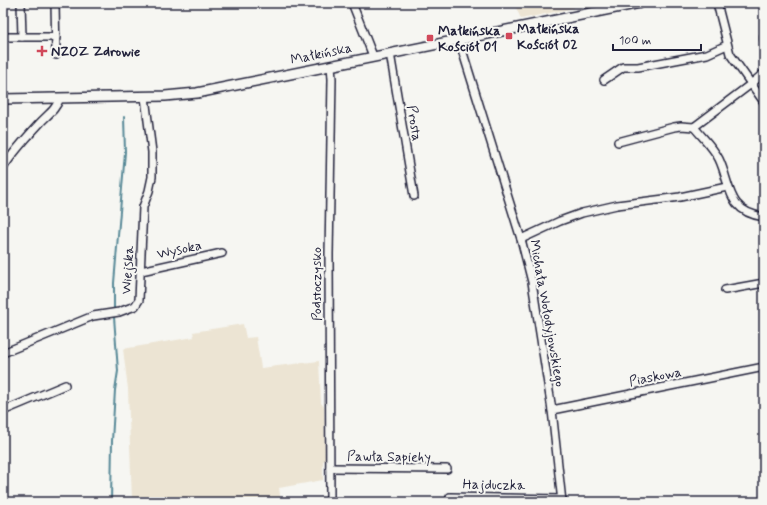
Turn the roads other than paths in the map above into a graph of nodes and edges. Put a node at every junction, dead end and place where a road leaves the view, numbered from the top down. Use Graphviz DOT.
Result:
graph roads {
  1 [pos="21,3"];
  2 [pos="55,3"];
  3 [pos="352,3"];
  4 [pos="640,3"];
  5 [pos="717,3"];
  6 [pos="3,37"];
  7 [pos="22,37"];
  8 [pos="56,37"];
  9 [pos="459,40"];
  10 [pos="727,45"];
  11 [pos="390,53"];
  12 [pos="56,55"];
  13 [pos="373,56"];
  14 [pos="331,65"];
  15 [pos="764,73"];
  16 [pos="604,80"];
  17 [pos="751,84"];
  18 [pos="145,97"];
  19 [pos="60,98"];
  20 [pos="3,99"];
  21 [pos="764,102"];
  22 [pos="694,127"];
  23 [pos="618,142"];
  24 [pos="3,168"];
  25 [pos="727,187"];
  26 [pos="414,196"];
  27 [pos="764,218"];
  28 [pos="521,239"];
  29 [pos="222,253"];
  30 [pos="141,271"];
  31 [pos="764,283"];
  32 [pos="726,290"];
  33 [pos="3,353"];
  34 [pos="764,368"];
  35 [pos="65,385"];
  36 [pos="552,410"];
  37 [pos="3,411"];
  38 [pos="330,468"];
  39 [pos="447,469"];
  40 [pos="450,497"];
  41 [pos="562,500"];
  42 [pos="330,502"];
  1 -- 7 [label="street"];
  2 -- 8 [label="street"];
  3 -- 13 [label="street"];
  4 -- 9 [label="main road, Małkińska"];
  5 -- 10 [label="street"];
  6 -- 7 [label="street"];
  7 -- 8 [label="street"];
  8 -- 12 [label="street"];
  9 -- 11 [label="main road, Małkińska"];
  9 -- 28 [label="street, Michała Wołodyjowskiego"];
  10 -- 16 [label="street"];
  10 -- 17 [label="street"];
  11 -- 13 [label="main road, Małkińska"];
  11 -- 26 [label="street, Prosta"];
  13 -- 14 [label="main road, Małkińska"];
  14 -- 18 [label="main road, Małkińska"];
  14 -- 38 [label="street, Podstoczysko"];
  15 -- 17 [label="street"];
  17 -- 21 [label="street"];
  17 -- 22 [label="street"];
  18 -- 19 [label="main road, Małkińska"];
  18 -- 30 [label="street, Wiejska"];
  19 -- 20 [label="main road, Małkińska"];
  19 -- 24 [label="street"];
  22 -- 23 [label="street"];
  22 -- 25 [label="street"];
  25 -- 27 [label="street"];
  25 -- 28 [label="street"];
  28 -- 36 [label="street, Michała Wołodyjowskiego"];
  29 -- 30 [label="street, Wysoka"];
  30 -- 33 [label="street, Wiejska"];
  31 -- 32 [label="street"];
  34 -- 36 [label="street, Piaskowa"];
  35 -- 37 [label="street"];
  36 -- 41 [label="street, Michała Wołodyjowskiego"];
  38 -- 39 [label="street, Pawła Sapiehy"];
  38 -- 42 [label="street, Podstoczysko"];
  40 -- 41 [label="street, Hajduczka"];
}
